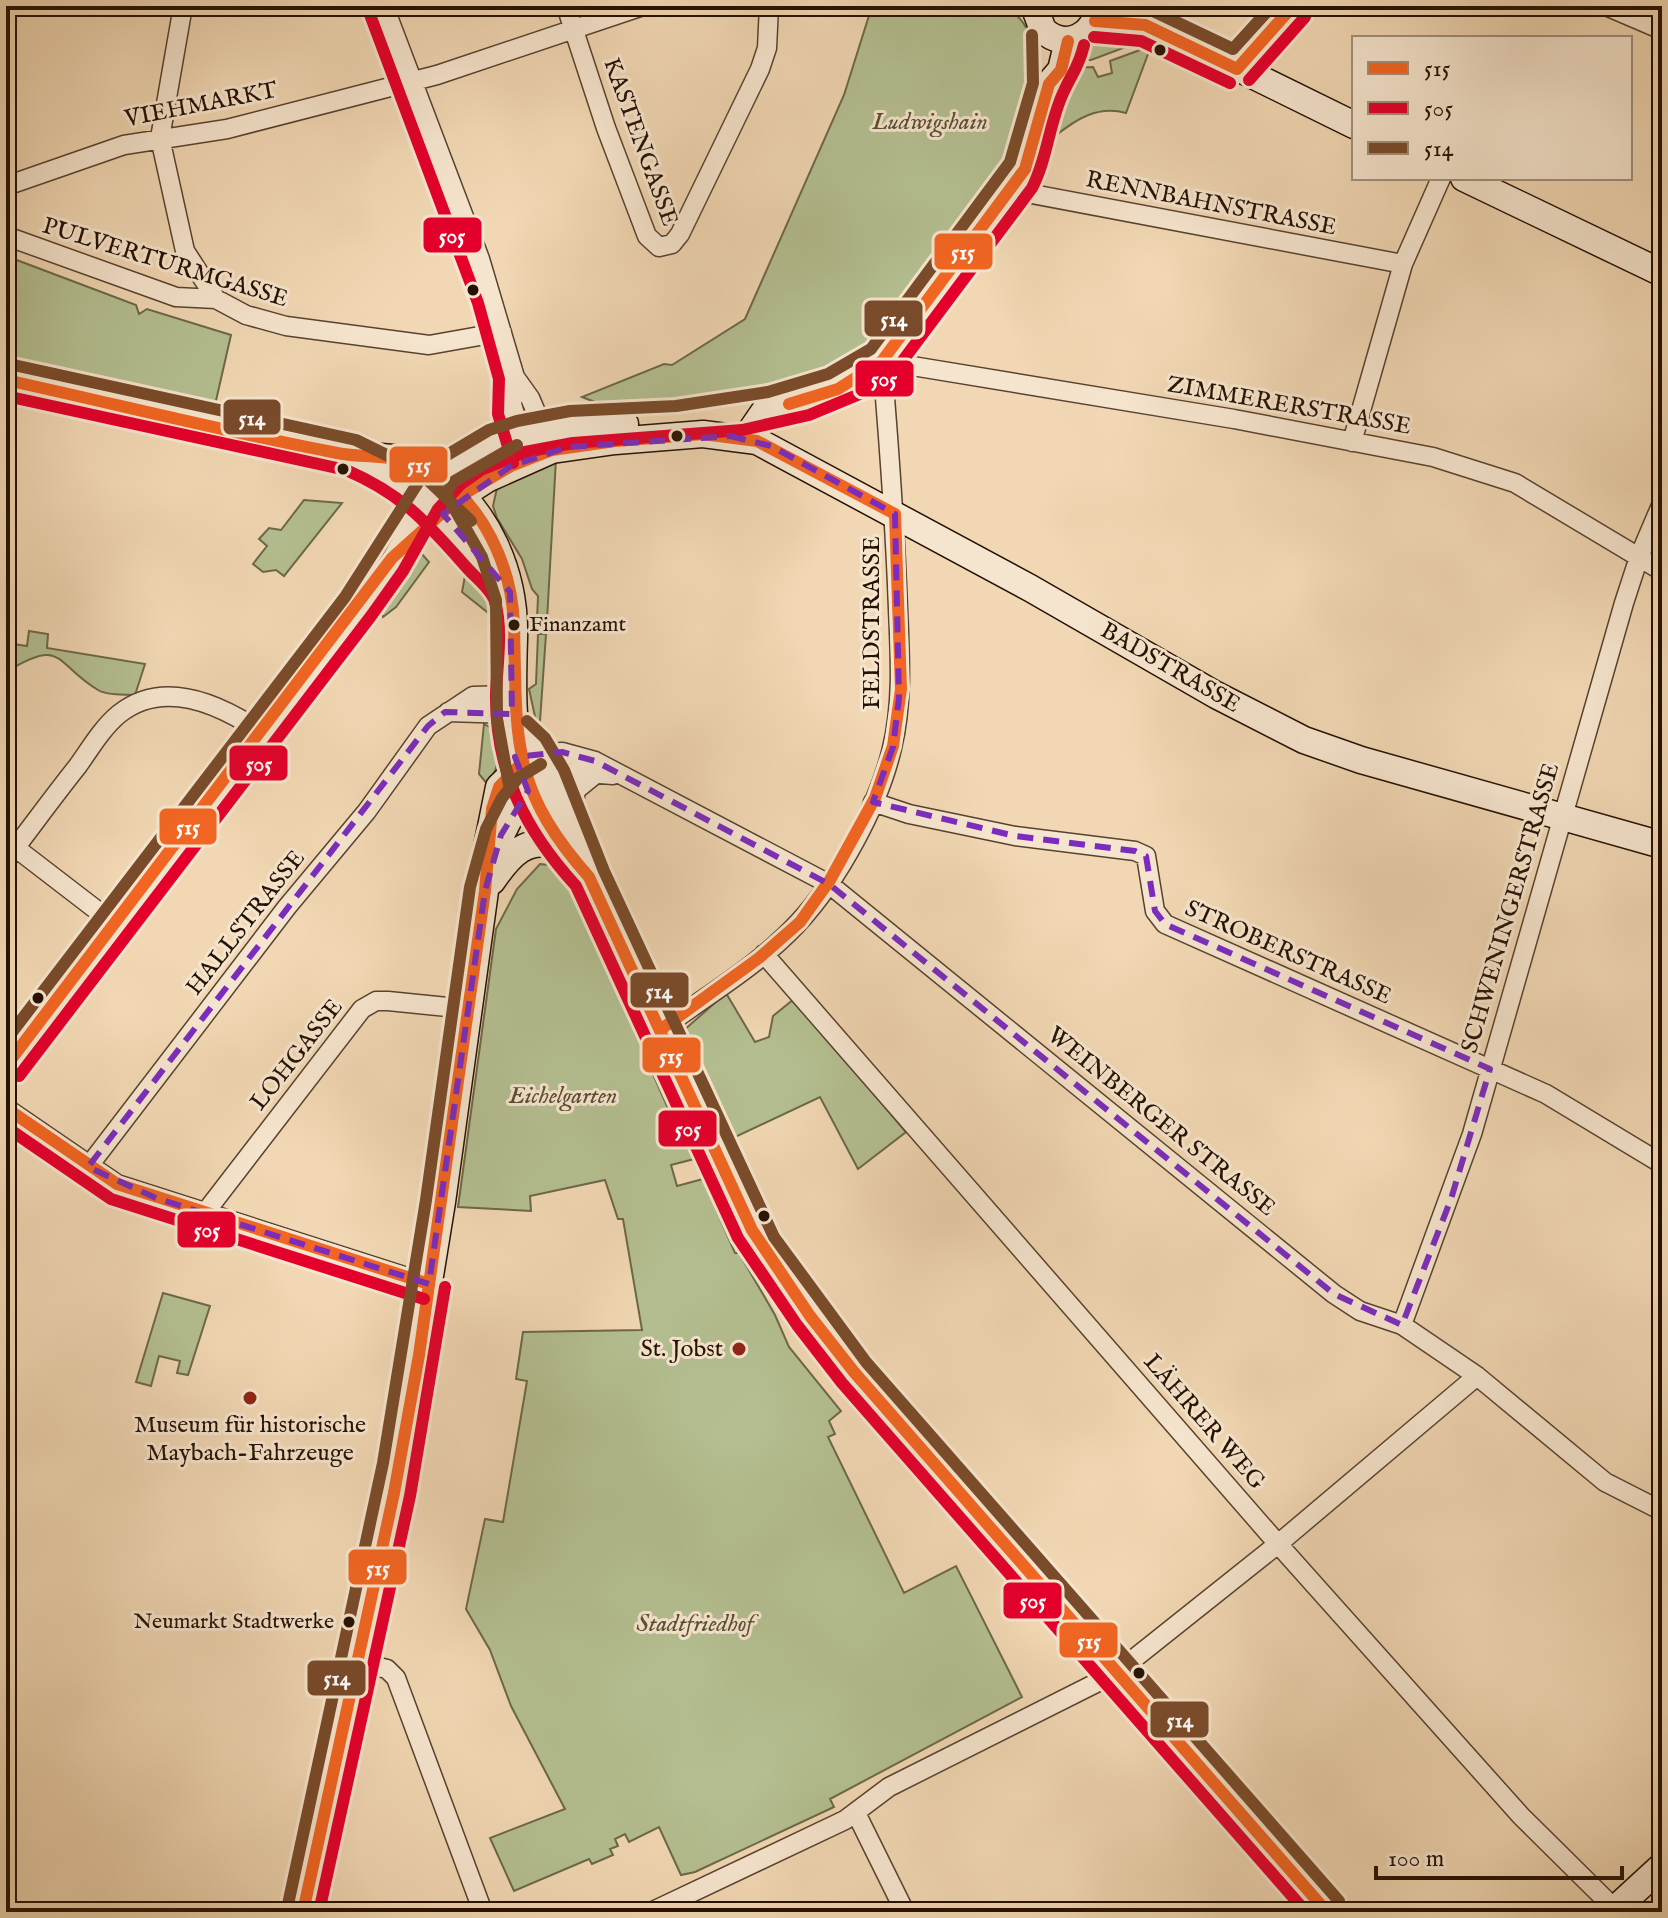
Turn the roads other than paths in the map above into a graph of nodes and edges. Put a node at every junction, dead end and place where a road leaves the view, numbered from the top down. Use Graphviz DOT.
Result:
graph roads {
  1 [pos="183,6"];
  2 [pos="384,6"];
  3 [pos="566,6"];
  4 [pos="643,6"];
  5 [pos="769,6"];
  6 [pos="1034,6"];
  7 [pos="1293,6"];
  8 [pos="1606,6"];
  9 [pos="1102,11"];
  10 [pos="573,29"];
  11 [pos="1662,30"];
  12 [pos="1058,38"];
  13 [pos="1237,69"];
  14 [pos="409,81"];
  15 [pos="1352,124"];
  16 [pos="160,138"];
  17 [pos="1440,180"];
  18 [pos="1468,180"];
  19 [pos="6,186"];
  20 [pos="1011,190"];
  21 [pos="6,236"];
  22 [pos="1403,264"];
  23 [pos="1662,273"];
  24 [pos="216,299"];
  25 [pos="502,332"];
  26 [pos="882,361"];
  27 [pos="6,380"];
  28 [pos="758,442"];
  29 [pos="1352,442"];
  30 [pos="536,443"];
  31 [pos="444,496"];
  32 [pos="1662,503"];
  33 [pos="895,514"];
  34 [pos="1639,557"];
  35 [pos="1662,571"];
  36 [pos="513,714"];
  37 [pos="261,732"];
  38 [pos="527,760"];
  39 [pos="597,773"];
  40 [pos="624,776"];
  41 [pos="550,777"];
  42 [pos="528,791"];
  43 [pos="873,802"];
  44 [pos="1563,817"];
  45 [pos="566,838"];
  46 [pos="1662,845"];
  47 [pos="9,849"];
  48 [pos="829,884"];
  49 [pos="485,891"];
  50 [pos="116,925"];
  51 [pos="764,954"];
  52 [pos="467,1009"];
  53 [pos="660,1030"];
  54 [pos="6,1066"];
  55 [pos="1490,1069"];
  56 [pos="6,1108"];
  57 [pos="1662,1164"];
  58 [pos="88,1167"];
  59 [pos="204,1214"];
  60 [pos="429,1284"];
  61 [pos="1402,1325"];
  62 [pos="1477,1376"];
  63 [pos="1662,1511"];
  64 [pos="1278,1544"];
  65 [pos="358,1662"];
  66 [pos="1116,1673"];
  67 [pos="856,1813"];
  68 [pos="1662,1866"];
  69 [pos="1615,1911"];
  70 [pos="303,1912"];
  71 [pos="483,1912"];
  72 [pos="651,1912"];
  73 [pos="905,1912"];
  74 [pos="1327,1912"];
  1 -- 16 [label="street"];
  2 -- 14 [label="street"];
  3 -- 10 [label="street, KASTENGASSE"];
  4 -- 10 [label="street, VIEHMARKT"];
  5 -- 10 [label="street, KASTENGASSE"];
  6 -- 12 [label="main road"];
  7 -- 13 [label="street"];
  8 -- 11 [label="street"];
  9 -- 12 [label="main road"];
  9 -- 13 [label="main road"];
  10 -- 14 [label="street, VIEHMARKT"];
  12 -- 20 [label="main road"];
  13 -- 15 [label="main road"];
  14 -- 16 [label="street, VIEHMARKT"];
  14 -- 25 [label="street"];
  16 -- 19 [label="street, VIEHMARKT"];
  16 -- 24 [label="street"];
  17 -- 22 [label="street"];
  18 -- 23 [label="main road"];
  20 -- 22 [label="street, RENNBAHNSTRASSE"];
  20 -- 26 [label="main road"];
  21 -- 24 [label="street, PULVERTURMGASSE"];
  22 -- 29 [label="street"];
  24 -- 25 [label="street, PULVERTURMGASSE"];
  25 -- 30 [label="street"];
  26 -- 28 [label="main road"];
  26 -- 29 [label="street, ZIMMERERSTRASSE"];
  26 -- 33 [label="street, FELDSTRASSE"];
  27 -- 31 [label="main road"];
  28 -- 30 [label="main road, BADSTRASSE"];
  28 -- 33 [label="main road, BADSTRASSE"];
  29 -- 34 [label="street, ZIMMERERSTRASSE"];
  30 -- 31 [label="main road, BADSTRASSE"];
  31 -- 36 [label="main road"];
  31 -- 37 [label="street"];
  32 -- 34 [label="street, SCHWENINGERSTRASSE"];
  33 -- 43 [label="street, FELDSTRASSE"];
  33 -- 44 [label="main road, BADSTRASSE"];
  34 -- 35 [label="street, ZIMMERERSTRASSE"];
  34 -- 44 [label="street, SCHWENINGERSTRASSE"];
  36 -- 38 [label="main road"];
  36 -- 58 [label="street, HALLSTRASSE"];
  37 -- 47 [label="street"];
  37 -- 50 [label="street"];
  38 -- 40 [label="street, WEINBERGER STRASSE"];
  38 -- 41 [label="main road"];
  38 -- 42 [label="main road"];
  38 -- 49 [label="main road"];
  39 -- 40 [label="street, WEINBERGER STRASSE"];
  39 -- 41 [label="street, WEINBERGER STRASSE"];
  39 -- 45 [label="street"];
  40 -- 48 [label="street, WEINBERGER STRASSE"];
  41 -- 42 [label="main road"];
  41 -- 45 [label="main road"];
  42 -- 45 [label="main road"];
  42 -- 49 [label="main road"];
  43 -- 48 [label="street, FELDSTRASSE"];
  43 -- 55 [label="street, STROBERSTRASSE"];
  44 -- 46 [label="main road, BADSTRASSE"];
  44 -- 55 [label="street, SCHWENINGERSTRASSE"];
  45 -- 49 [label="main road"];
  45 -- 53 [label="main road"];
  47 -- 50 [label="street"];
  48 -- 51 [label="street, FELDSTRASSE"];
  48 -- 61 [label="street, WEINBERGER STRASSE"];
  49 -- 52 [label="main road"];
  50 -- 54 [label="street"];
  51 -- 53 [label="street, FELDSTRASSE"];
  51 -- 64 [label="street, LÄHRER WEG"];
  52 -- 59 [label="street, LOHGASSE"];
  52 -- 60 [label="main road"];
  53 -- 66 [label="main road"];
  55 -- 57 [label="street, STROBERSTRASSE"];
  55 -- 61 [label="street, SCHWENINGERSTRASSE"];
  56 -- 58 [label="street"];
  58 -- 59 [label="street"];
  59 -- 60 [label="street"];
  60 -- 65 [label="main road"];
  61 -- 62 [label="street, WEINBERGER STRASSE"];
  62 -- 63 [label="street, WEINBERGER STRASSE"];
  62 -- 64 [label="street"];
  64 -- 66 [label="street"];
  64 -- 69 [label="street, LÄHRER WEG"];
  65 -- 70 [label="main road"];
  65 -- 71 [label="street"];
  66 -- 67 [label="street"];
  66 -- 74 [label="main road"];
  67 -- 72 [label="street"];
  67 -- 73 [label="street"];
  68 -- 69 [label="main road"];
}
